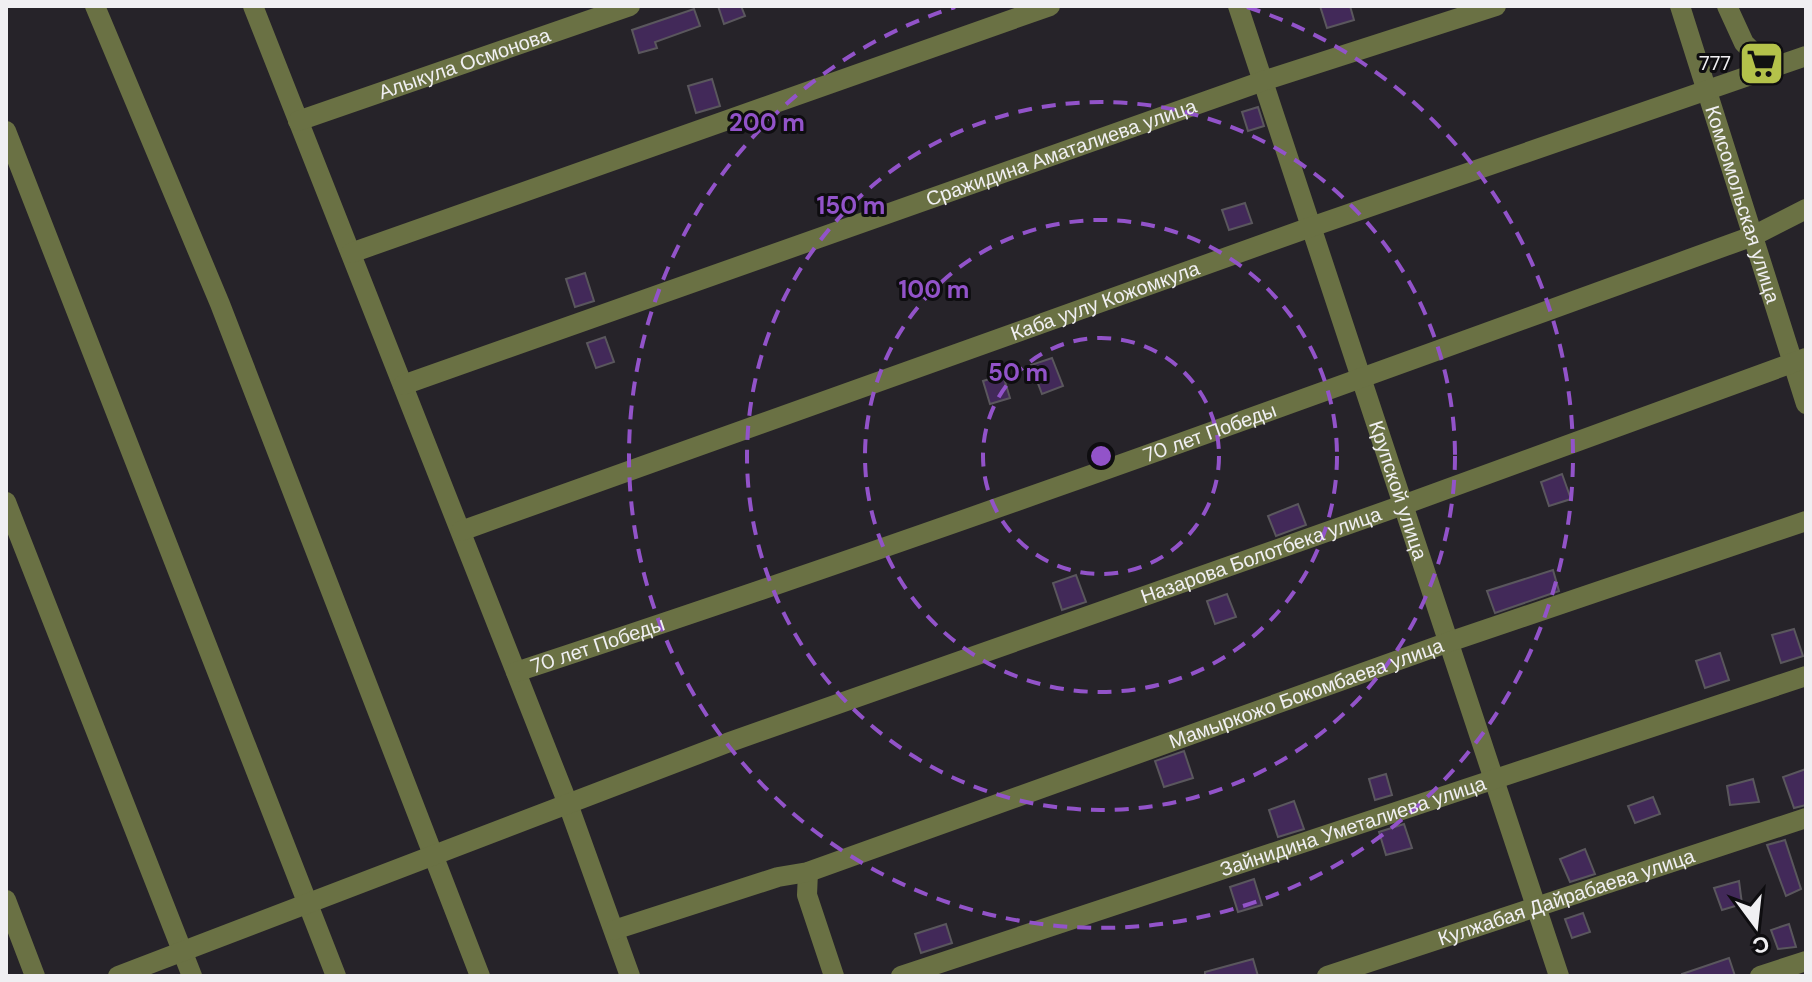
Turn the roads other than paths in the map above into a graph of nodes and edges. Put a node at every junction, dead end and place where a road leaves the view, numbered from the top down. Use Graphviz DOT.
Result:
graph roads {
  1 [pos="95,6"];
  2 [pos="253,6"];
  3 [pos="630,6"];
  4 [pos="1050,6"];
  5 [pos="1238,6"];
  6 [pos="1496,6"];
  7 [pos="1680,6"];
  8 [pos="1727,6"];
  9 [pos="1806,56"];
  10 [pos="1769,68"];
  11 [pos="1263,81"];
  12 [pos="1706,90"];
  13 [pos="298,121"];
  14 [pos="6,131"];
  15 [pos="1806,209"];
  16 [pos="1311,227"];
  17 [pos="1753,236"];
  18 [pos="351,253"];
  19 [pos="1799,360"];
  20 [pos="1361,378"];
  21 [pos="403,385"];
  22 [pos="1806,404"];
  23 [pos="6,502"];
  24 [pos="1403,505"];
  25 [pos="1806,521"];
  26 [pos="461,531"];
  27 [pos="1449,642"];
  28 [pos="516,672"];
  29 [pos="1806,676"];
  30 [pos="1494,779"];
  31 [pos="568,804"];
  32 [pos="1806,818"];
  33 [pos="434,855"];
  34 [pos="808,872"];
  35 [pos="6,900"];
  36 [pos="309,903"];
  37 [pos="1536,905"];
  38 [pos="614,930"];
  39 [pos="183,951"];
  40 [pos="1806,961"];
  41 [pos="35,976"];
  42 [pos="118,976"];
  43 [pos="192,976"];
  44 [pos="336,976"];
  45 [pos="480,976"];
  46 [pos="630,976"];
  47 [pos="834,976"];
  48 [pos="901,976"];
  49 [pos="1327,976"];
  50 [pos="1559,976"];
  51 [pos="1760,976"];
  1 -- 33 [label="street"];
  2 -- 13 [label="street"];
  3 -- 13 [label="street, Алыкула Осмонова"];
  4 -- 18 [label="street"];
  5 -- 11 [label="street, Крупской улица"];
  6 -- 11 [label="street, Сражидина Аматалиева улица"];
  7 -- 12 [label="street, Комсомольская улица"];
  8 -- 10 [label="street"];
  9 -- 10 [label="street, Каба уулу Кожомкула"];
  10 -- 12 [label="street, Каба уулу Кожомкула"];
  11 -- 16 [label="street, Крупской улица"];
  11 -- 21 [label="street, Сражидина Аматалиева улица"];
  12 -- 16 [label="street, Каба уулу Кожомкула"];
  12 -- 17 [label="street, Комсомольская улица"];
  13 -- 18 [label="street"];
  14 -- 36 [label="street"];
  15 -- 17 [label="street, 70 лет Победы"];
  16 -- 20 [label="street, Крупской улица"];
  16 -- 26 [label="street, Каба уулу Кожомкула"];
  17 -- 19 [label="street, Комсомольская улица"];
  17 -- 20 [label="street, 70 лет Победы"];
  18 -- 21 [label="street"];
  19 -- 22 [label="street, Комсомольская улица"];
  19 -- 24 [label="street, Назарова Болотбека улица"];
  20 -- 24 [label="street, Крупской улица"];
  20 -- 28 [label="street, 70 лет Победы"];
  21 -- 26 [label="street"];
  23 -- 39 [label="street"];
  24 -- 27 [label="street, Крупской улица"];
  24 -- 31 [label="street, Назарова Болотбека улица"];
  25 -- 27 [label="street, Мамыркожо Бокомбаева улица"];
  26 -- 28 [label="street"];
  27 -- 30 [label="street, Крупской улица"];
  27 -- 34 [label="street, Мамыркожо Бокомбаева улица"];
  28 -- 31 [label="street"];
  29 -- 30 [label="street, Зайнидина Уметалиева улица"];
  30 -- 37 [label="street, Крупской улица"];
  30 -- 48 [label="street, Зайнидина Уметалиева улица"];
  31 -- 33 [label="street, Назарова Болотбека улица"];
  31 -- 38 [label="street"];
  32 -- 37 [label="street, Кулжабая Дайрабаева улица"];
  33 -- 36 [label="street, Назарова Болотбека улица"];
  33 -- 45 [label="street"];
  34 -- 38 [label="street, Мамыркожо Бокомбаева улица"];
  34 -- 47 [label="street"];
  35 -- 41 [label="street"];
  36 -- 39 [label="street, Назарова Болотбека улица"];
  36 -- 44 [label="street"];
  37 -- 49 [label="street, Кулжабая Дайрабаева улица"];
  37 -- 50 [label="street, Крупской улица"];
  38 -- 46 [label="street"];
  39 -- 42 [label="street, Назарова Болотбека улица"];
  39 -- 43 [label="street"];
  40 -- 51 [label="street"];
}
